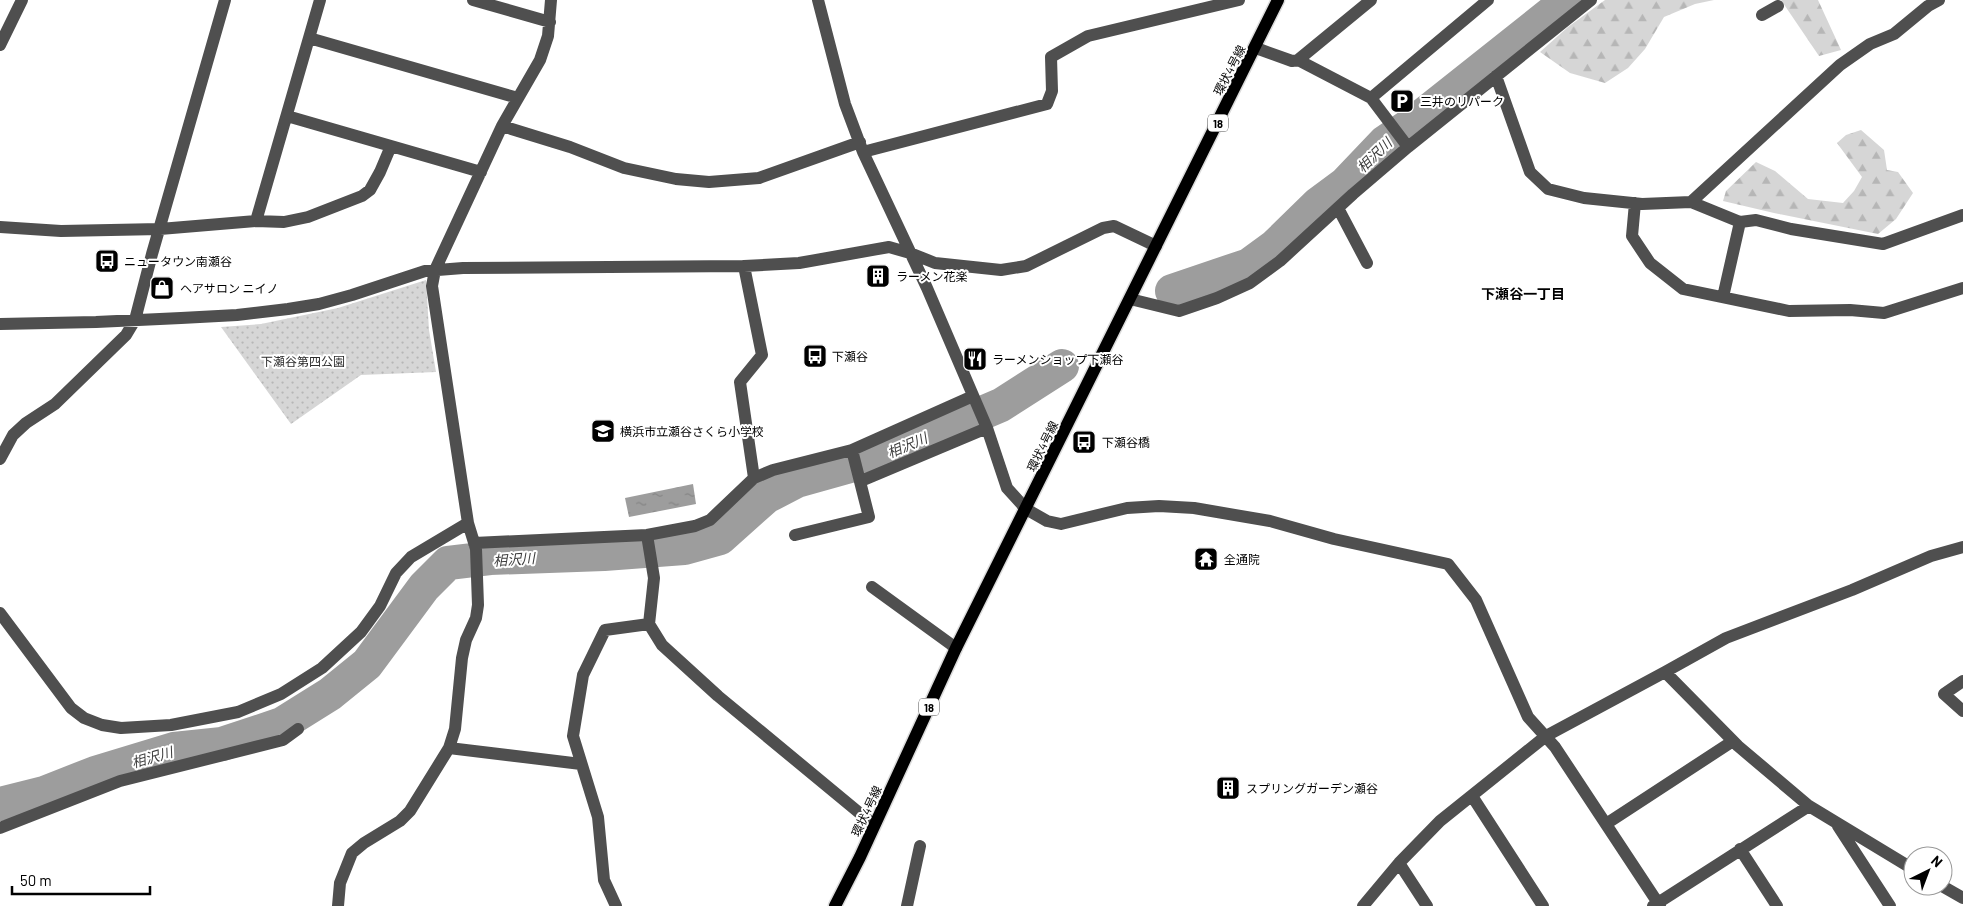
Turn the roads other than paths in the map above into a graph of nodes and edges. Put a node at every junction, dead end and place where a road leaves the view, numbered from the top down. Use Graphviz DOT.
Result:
graph roads {
  1 [pos="22,0"];
  2 [pos="225,0"];
  3 [pos="320,0"];
  4 [pos="473,0"];
  5 [pos="551,0"];
  6 [pos="818,0"];
  7 [pos="1240,0"];
  8 [pos="1278,0"];
  9 [pos="1371,0"];
  10 [pos="1488,0"];
  11 [pos="1591,0"];
  12 [pos="1939,0"];
  13 [pos="1778,6"];
  14 [pos="1762,15"];
  15 [pos="550,22"];
  16 [pos="309,38"];
  17 [pos="0,45"];
  18 [pos="1256,48"];
  19 [pos="1298,60"];
  20 [pos="1496,76"];
  21 [pos="518,98"];
  22 [pos="1371,98"];
  23 [pos="287,116"];
  24 [pos="502,126"];
  25 [pos="1405,142"];
  26 [pos="391,146"];
  27 [pos="862,147"];
  28 [pos="481,172"];
  29 [pos="1691,202"];
  30 [pos="1635,203"];
  31 [pos="1338,208"];
  32 [pos="1963,215"];
  33 [pos="256,221"];
  34 [pos="1740,222"];
  35 [pos="0,227"];
  36 [pos="160,229"];
  37 [pos="1156,246"];
  38 [pos="910,253"];
  39 [pos="1367,262"];
  40 [pos="744,266"];
  41 [pos="435,270"];
  42 [pos="1963,288"];
  43 [pos="1723,297"];
  44 [pos="1130,299"];
  45 [pos="135,320"];
  46 [pos="0,324"];
  47 [pos="974,399"];
  48 [pos="986,426"];
  49 [pos="854,453"];
  50 [pos="0,459"];
  51 [pos="754,478"];
  52 [pos="861,478"];
  53 [pos="1026,509"];
  54 [pos="468,523"];
  55 [pos="795,535"];
  56 [pos="647,539"];
  57 [pos="475,546"];
  58 [pos="1963,547"];
  59 [pos="872,587"];
  60 [pos="0,613"];
  61 [pos="649,624"];
  62 [pos="956,648"];
  63 [pos="1666,672"];
  64 [pos="1963,681"];
  65 [pos="1963,711"];
  66 [pos="298,729"];
  67 [pos="1546,736"];
  68 [pos="1733,741"];
  69 [pos="449,748"];
  70 [pos="581,764"];
  71 [pos="1472,796"];
  72 [pos="1809,806"];
  73 [pos="1606,824"];
  74 [pos="1836,824"];
  75 [pos="874,825"];
  76 [pos="0,828"];
  77 [pos="920,846"];
  78 [pos="1740,849"];
  79 [pos="1399,863"];
  80 [pos="1903,863"];
  81 [pos="1657,905"];
  82 [pos="338,906"];
  83 [pos="616,906"];
  84 [pos="835,906"];
  85 [pos="907,906"];
  86 [pos="1363,906"];
  87 [pos="1427,906"];
  88 [pos="1544,906"];
  89 [pos="1777,906"];
  90 [pos="1890,906"];
  1 -- 17 [label="street"];
  2 -- 36 [label="street"];
  3 -- 16 [label="street"];
  4 -- 15 [label="street"];
  5 -- 15 [label="street"];
  6 -- 27 [label="street"];
  7 -- 27 [label="street"];
  8 -- 18 [label="main road, 環状4号線 / 18"];
  9 -- 19 [label="street"];
  10 -- 22 [label="street"];
  11 -- 20 [label="street"];
  12 -- 29 [label="street"];
  13 -- 14 [label="street"];
  15 -- 21 [label="street"];
  16 -- 21 [label="street"];
  16 -- 23 [label="street"];
  18 -- 19 [label="street"];
  18 -- 37 [label="main road, 環状4号線 / 18"];
  19 -- 22 [label="street"];
  20 -- 30 [label="street"];
  20 -- 31 [label="street"];
  21 -- 24 [label="street"];
  22 -- 25 [label="street"];
  23 -- 26 [label="street"];
  23 -- 33 [label="street"];
  24 -- 27 [label="street"];
  24 -- 28 [label="street"];
  26 -- 28 [label="street"];
  26 -- 33 [label="street"];
  27 -- 38 [label="street"];
  28 -- 41 [label="street"];
  29 -- 30 [label="street"];
  29 -- 34 [label="street"];
  30 -- 43 [label="street"];
  31 -- 39 [label="street"];
  31 -- 44 [label="street"];
  32 -- 34 [label="street"];
  33 -- 36 [label="street"];
  34 -- 43 [label="street"];
  35 -- 36 [label="street"];
  36 -- 45 [label="street"];
  37 -- 38 [label="street"];
  37 -- 44 [label="main road, 環状4号線 / 18"];
  38 -- 40 [label="street"];
  38 -- 47 [label="street"];
  40 -- 41 [label="street"];
  40 -- 51 [label="street"];
  41 -- 45 [label="street"];
  41 -- 54 [label="street"];
  42 -- 43 [label="street"];
  44 -- 53 [label="main road, 環状4号線 / 18"];
  45 -- 46 [label="street"];
  45 -- 50 [label="street"];
  47 -- 48 [label="street"];
  47 -- 49 [label="street"];
  48 -- 52 [label="street"];
  48 -- 53 [label="street"];
  49 -- 51 [label="street"];
  49 -- 52 [label="street"];
  51 -- 56 [label="street"];
  52 -- 55 [label="street"];
  53 -- 62 [label="main road, 環状4号線 / 18"];
  53 -- 67 [label="street"];
  54 -- 57 [label="street"];
  54 -- 60 [label="street"];
  56 -- 57 [label="street"];
  56 -- 61 [label="street"];
  57 -- 69 [label="street"];
  58 -- 63 [label="street"];
  59 -- 62 [label="street"];
  61 -- 70 [label="street"];
  61 -- 75 [label="street"];
  62 -- 75 [label="main road, 環状4号線 / 18"];
  63 -- 67 [label="street"];
  63 -- 68 [label="street"];
  64 -- 65 [label="street"];
  66 -- 76 [label="street"];
  67 -- 71 [label="street"];
  67 -- 73 [label="street"];
  68 -- 72 [label="street"];
  68 -- 73 [label="street"];
  69 -- 70 [label="street"];
  69 -- 82 [label="street"];
  70 -- 83 [label="street"];
  71 -- 79 [label="street"];
  71 -- 88 [label="street"];
  72 -- 74 [label="street"];
  72 -- 78 [label="street"];
  73 -- 81 [label="street"];
  74 -- 80 [label="street"];
  74 -- 90 [label="street"];
  75 -- 84 [label="main road, 環状4号線 / 18"];
  77 -- 85 [label="street"];
  78 -- 81 [label="street"];
  78 -- 89 [label="street"];
  79 -- 86 [label="street"];
  79 -- 87 [label="street"];
}
